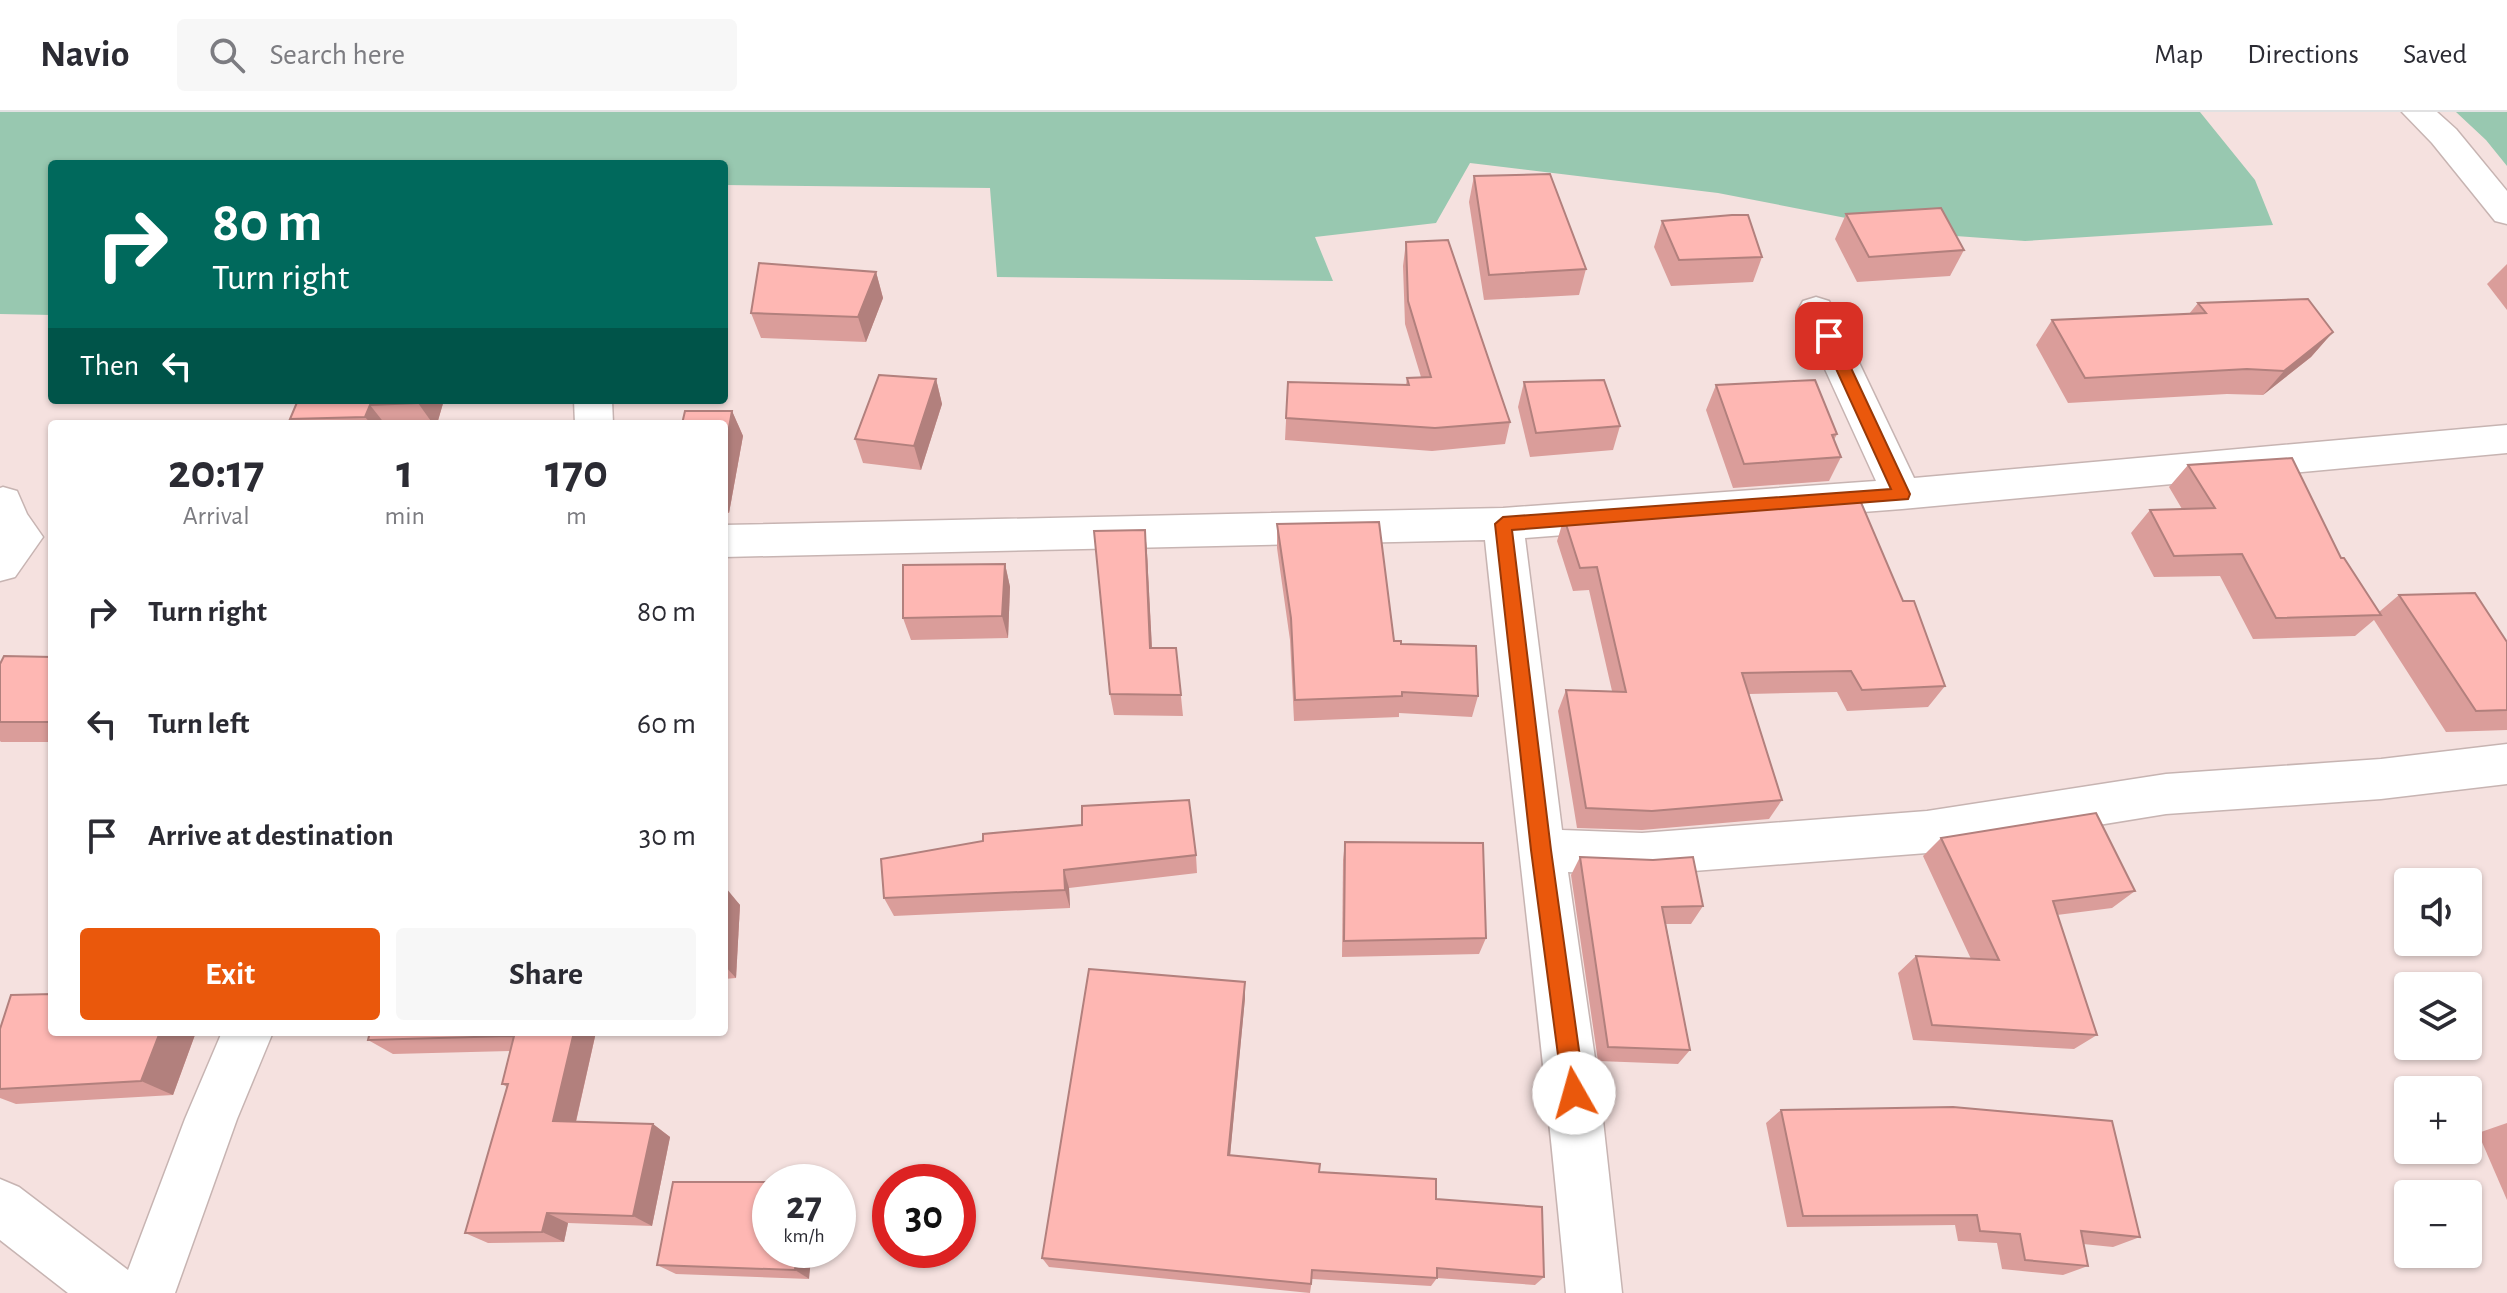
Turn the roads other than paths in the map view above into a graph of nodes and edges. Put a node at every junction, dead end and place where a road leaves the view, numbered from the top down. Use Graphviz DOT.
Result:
graph roads {
  1 [pos="2418,112"];
  2 [pos="2507,213"];
  3 [pos="1816,310"];
  4 [pos="2507,439"];
  5 [pos="1902,494"];
  6 [pos="3,502"];
  7 [pos="1503,524"];
  8 [pos="728,541"];
  9 [pos="0,565"];
  10 [pos="2507,764"];
  11 [pos="1541,850"];
  12 [pos="246,1036"];
  13 [pos="0,1206"];
  14 [pos="113,1293"];
  15 [pos="147,1293"];
  16 [pos="1594,1293"];
  1 -- 2 [label="street"];
  3 -- 5 [label="street"];
  4 -- 5 [label="street"];
  5 -- 7 [label="street"];
  6 -- 9 [label="street"];
  7 -- 8 [label="street"];
  7 -- 11 [label="street"];
  10 -- 11 [label="street"];
  11 -- 16 [label="street"];
  12 -- 15 [label="street"];
  13 -- 14 [label="street"];
}
